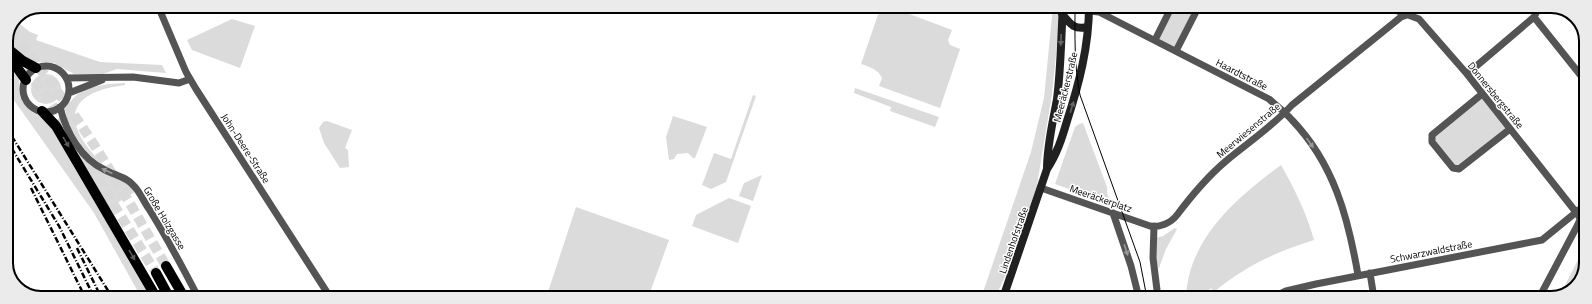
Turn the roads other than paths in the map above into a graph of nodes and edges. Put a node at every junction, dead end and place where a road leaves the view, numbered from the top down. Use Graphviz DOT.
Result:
graph roads {
  1 [pos="161,13"];
  2 [pos="1063,13"];
  3 [pos="1064,13"];
  4 [pos="1089,13"];
  5 [pos="1101,13"];
  6 [pos="1168,13"];
  7 [pos="1195,13"];
  8 [pos="1402,13"];
  9 [pos="1536,13"];
  10 [pos="1407,15"];
  11 [pos="1534,17"];
  12 [pos="1088,27"];
  13 [pos="1155,40"];
  14 [pos="1176,51"];
  15 [pos="13,53"];
  16 [pos="13,65"];
  17 [pos="36,68"];
  18 [pos="1579,73"];
  19 [pos="1467,74"];
  20 [pos="66,78"];
  21 [pos="110,78"];
  22 [pos="190,79"];
  23 [pos="26,80"];
  24 [pos="69,93"];
  25 [pos="1482,94"];
  26 [pos="60,107"];
  27 [pos="42,111"];
  28 [pos="1285,113"];
  29 [pos="1510,129"];
  30 [pos="1047,169"];
  31 [pos="1041,188"];
  32 [pos="1577,212"];
  33 [pos="1113,213"];
  34 [pos="1579,217"];
  35 [pos="1579,222"];
  36 [pos="1154,226"];
  37 [pos="166,266"];
  38 [pos="156,273"];
  39 [pos="1370,273"];
  40 [pos="1358,275"];
  41 [pos="152,291"];
  42 [pos="166,291"];
  43 [pos="181,291"];
  44 [pos="195,291"];
  45 [pos="326,291"];
  46 [pos="1005,291"];
  47 [pos="1137,291"];
  48 [pos="1157,291"];
  49 [pos="1286,291"];
  50 [pos="1373,291"];
  51 [pos="1543,291"];
  1 -- 22 [label="street, John-Deere-Straße"];
  2 -- 30 [label="street, Meeräckerstraße, one-way"];
  3 -- 12 [label="street"];
  4 -- 12 [label="street, Meeräckerstraße"];
  5 -- 13 [label="street, Haardtstraße"];
  6 -- 13 [label="street"];
  7 -- 14 [label="street"];
  8 -- 10 [label="street, Donnersbergstraße"];
  9 -- 11 [label="street"];
  10 -- 19 [label="street, Donnersbergstraße"];
  10 -- 28 [label="street, Meerwiesenstraße"];
  11 -- 18 [label="street"];
  11 -- 19 [label="street"];
  30 -- 12 [label="street, Meeräckerstraße, one-way"];
  13 -- 14 [label="street, Haardtstraße"];
  14 -- 28 [label="street, Haardtstraße"];
  15 -- 17 [label="main road"];
  16 -- 23 [label="main road"];
  17 -- 20 [label="street"];
  17 -- 23 [label="street"];
  19 -- 25 [label="street, Donnersbergstraße"];
  20 -- 21 [label="street"];
  20 -- 24 [label="street"];
  21 -- 22 [label="street"];
  21 -- 24 [label="street"];
  22 -- 45 [label="street, John-Deere-Straße"];
  23 -- 27 [label="street"];
  24 -- 26 [label="street"];
  25 -- 29 [label="street, Donnersbergstraße"];
  25 -- 29 [label="street"];
  26 -- 27 [label="street"];
  44 -- 26 [label="street, Große Holzgasse, one-way"];
  27 -- 41 [label="main road, one-way"];
  28 -- 36 [label="street, Meerwiesenstraße"];
  28 -- 40 [label="street, Haardtstraße, one-way"];
  29 -- 32 [label="street, Donnersbergstraße"];
  30 -- 31 [label="street, Meeräckerstraße"];
  31 -- 33 [label="street, Meeräckerplatz"];
  31 -- 46 [label="street, Lindenhofstraße"];
  32 -- 34 [label="street"];
  32 -- 39 [label="street, Schwarzwaldstraße"];
  33 -- 36 [label="street, Meeräckerplatz"];
  33 -- 47 [label="street, one-way"];
  35 -- 51 [label="street"];
  36 -- 48 [label="street"];
  37 -- 43 [label="main road"];
  38 -- 42 [label="main road"];
  39 -- 40 [label="street, Schwarzwaldstraße"];
  39 -- 50 [label="street"];
  40 -- 49 [label="street, Schwarzwaldstraße"];
}
